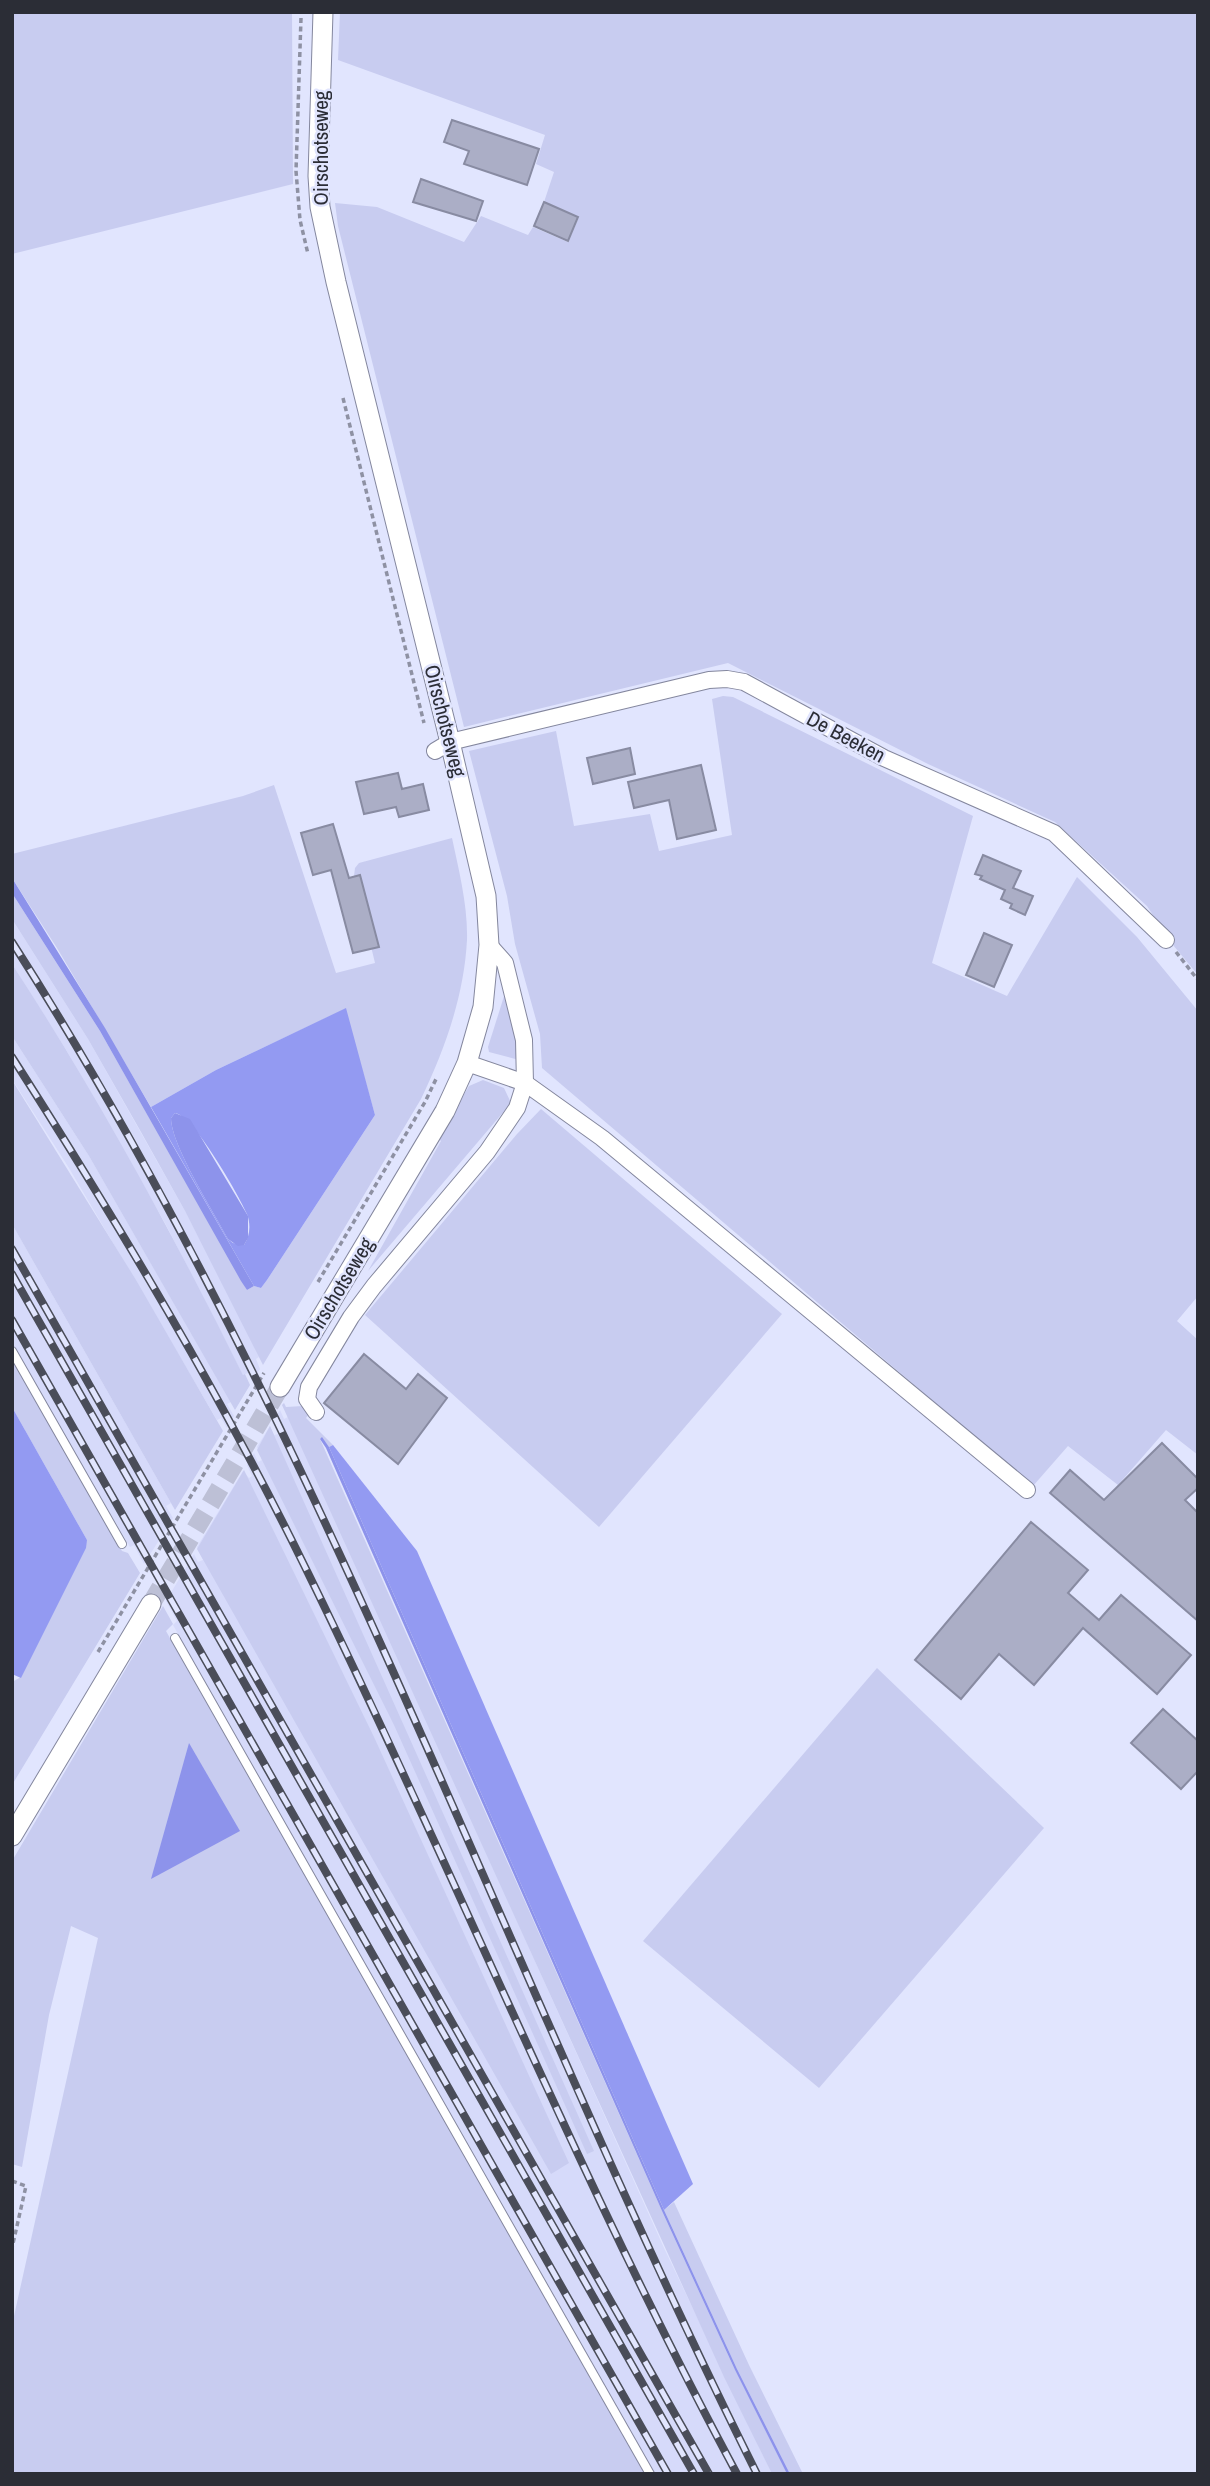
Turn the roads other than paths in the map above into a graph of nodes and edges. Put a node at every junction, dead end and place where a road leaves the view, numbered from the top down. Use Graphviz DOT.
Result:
graph roads {
  1 [pos="323,12"];
  2 [pos="443,747"];
  3 [pos="1166,940"];
  4 [pos="489,945"];
  5 [pos="467,1063"];
  6 [pos="525,1083"];
  7 [pos="12,1351"];
  8 [pos="280,1387"];
  9 [pos="316,1412"];
  10 [pos="1027,1490"];
  11 [pos="122,1544"];
  12 [pos="151,1604"];
  13 [pos="175,1638"];
  14 [pos="12,1836"];
  15 [pos="650,2474"];
  1 -- 2 [label="street, Oirschotseweg"];
  2 -- 3 [label="street, De Beeken"];
  2 -- 4 [label="street, Oirschotseweg"];
  4 -- 5 [label="street, Oirschotseweg"];
  4 -- 6 [label="street"];
  5 -- 6 [label="street"];
  5 -- 8 [label="street, Oirschotseweg"];
  6 -- 9 [label="street"];
  6 -- 10 [label="street"];
  7 -- 11 [label="lane"];
  12 -- 14 [label="street"];
  13 -- 15 [label="lane"];
}
